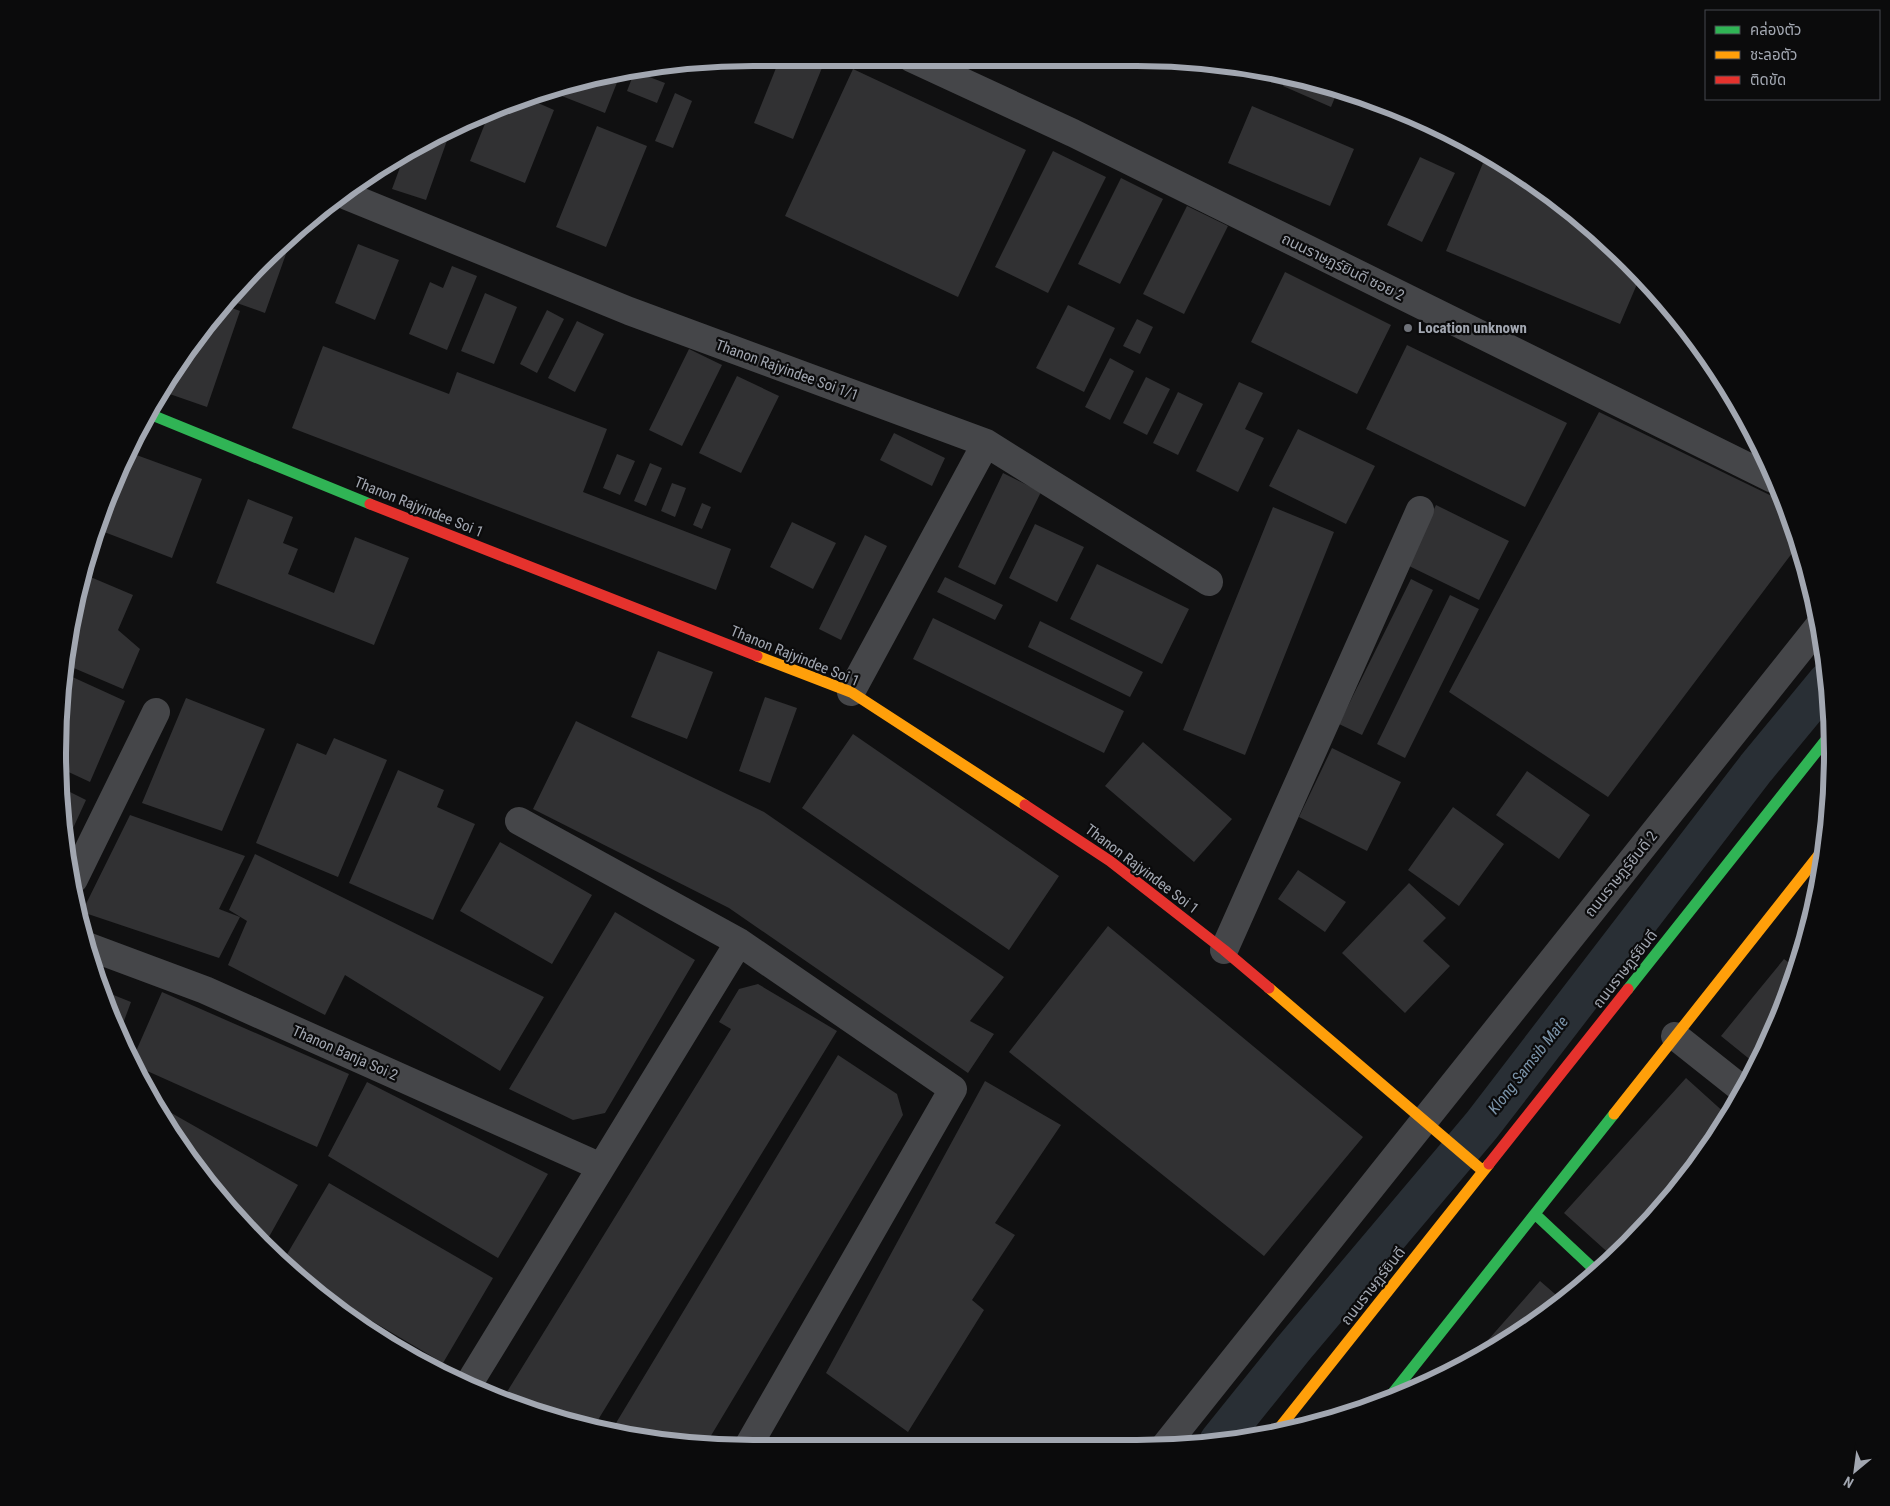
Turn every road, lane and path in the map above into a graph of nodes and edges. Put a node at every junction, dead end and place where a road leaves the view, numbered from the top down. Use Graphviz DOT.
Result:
graph roads {
  1 [pos="928,66"];
  2 [pos="350,197"];
  3 [pos="155,416"];
  4 [pos="986,443"];
  5 [pos="1764,475"];
  6 [pos="1420,510"];
  7 [pos="1209,582"];
  8 [pos="1813,633"];
  9 [pos="851,692"];
  10 [pos="156,712"];
  11 [pos="1824,743"];
  12 [pos="519,821"];
  13 [pos="1816,858"];
  14 [pos="77,873"];
  15 [pos="739,942"];
  16 [pos="95,949"];
  17 [pos="1224,950"];
  18 [pos="1675,1036"];
  19 [pos="1738,1086"];
  20 [pos="1424,1121"];
  21 [pos="601,1167"];
  22 [pos="1483,1171"];
  23 [pos="1535,1214"];
  24 [pos="1592,1267"];
  25 [pos="472,1379"];
  26 [pos="1397,1388"];
  27 [pos="1282,1424"];
  28 [pos="1171,1438"];
  29 [pos="751,1440"];
  1 -- 5 [label="street, ถนนราษฏร์ยินดี ซอย 2"];
  2 -- 4 [label="street, Thanon Rajyindee Soi 1/1"];
  3 -- 9 [label="street, Thanon Rajyindee Soi 1"];
  4 -- 7 [label="street, Thanon Rajyindee Soi 1/1"];
  4 -- 9 [label="street"];
  6 -- 17 [label="street"];
  8 -- 20 [label="street, ถนนราษฎร์ยินดี 2"];
  9 -- 17 [label="street, Thanon Rajyindee Soi 1"];
  10 -- 14 [label="street"];
  11 -- 22 [label="street, ถนนราษฎร์ยินดี"];
  12 -- 15 [label="street"];
  13 -- 18 [label="street"];
  15 -- 21 [label="street"];
  15 -- 29 [label="street"];
  16 -- 21 [label="street, Thanon Banja Soi 2"];
  17 -- 20 [label="street, Thanon Rajyindee Soi 1"];
  18 -- 19 [label="street"];
  18 -- 23 [label="street"];
  20 -- 22 [label="street, Thanon Rajyindee Soi 1"];
  20 -- 28 [label="street, ถนนราษฎร์ยินดี 2"];
  21 -- 25 [label="street"];
  22 -- 27 [label="street, ถนนราษฎร์ยินดี"];
  23 -- 24 [label="street"];
  23 -- 26 [label="street"];
}
